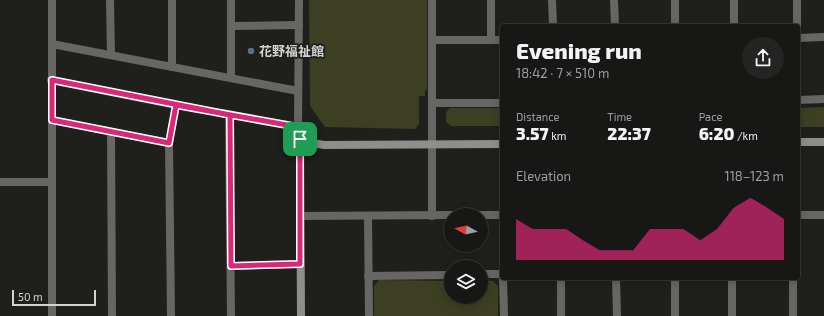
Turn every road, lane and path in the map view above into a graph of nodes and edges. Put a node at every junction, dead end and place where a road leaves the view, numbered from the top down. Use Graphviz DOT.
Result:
graph roads {
  1 [pos="52,0"];
  2 [pos="110,0"];
  3 [pos="172,0"];
  4 [pos="231,0"];
  5 [pos="299,0"];
  6 [pos="432,0"];
  7 [pos="491,0"];
  8 [pos="552,0"];
  9 [pos="614,0"];
  10 [pos="675,0"];
  11 [pos="734,0"];
  12 [pos="797,0"];
  13 [pos="553,24"];
  14 [pos="615,24"];
  15 [pos="675,24"];
  16 [pos="734,24"];
  17 [pos="797,24"];
  18 [pos="299,25"];
  19 [pos="231,26"];
  20 [pos="824,37"];
  21 [pos="800,38"];
  22 [pos="432,40"];
  23 [pos="491,40"];
  24 [pos="500,40"];
  25 [pos="52,44"];
  26 [pos="111,55"];
  27 [pos="172,67"];
  28 [pos="231,78"];
  29 [pos="52,80"];
  30 [pos="298,91"];
  31 [pos="824,99"];
  32 [pos="800,100"];
  33 [pos="432,103"];
  34 [pos="500,103"];
  35 [pos="176,105"];
  36 [pos="230,115"];
  37 [pos="52,120"];
  38 [pos="298,127"];
  39 [pos="111,132"];
  40 [pos="300,139"];
  41 [pos="800,142"];
  42 [pos="824,142"];
  43 [pos="169,143"];
  44 [pos="432,144"];
  45 [pos="500,144"];
  46 [pos="0,182"];
  47 [pos="52,182"];
  48 [pos="488,215"];
  49 [pos="500,215"];
  50 [pos="800,215"];
  51 [pos="824,215"];
  52 [pos="300,216"];
  53 [pos="368,216"];
  54 [pos="432,216"];
  55 [pos="444,216"];
  56 [pos="300,264"];
  57 [pos="231,266"];
  58 [pos="488,274"];
  59 [pos="500,274"];
  60 [pos="444,275"];
  61 [pos="368,276"];
  62 [pos="503,280"];
  63 [pos="561,280"];
  64 [pos="616,280"];
  65 [pos="675,280"];
  66 [pos="732,280"];
  67 [pos="793,280"];
  68 [pos="52,316"];
  69 [pos="112,316"];
  70 [pos="172,316"];
  71 [pos="230,316"];
  72 [pos="301,316"];
  73 [pos="369,316"];
  74 [pos="504,316"];
  75 [pos="561,316"];
  76 [pos="617,316"];
  77 [pos="675,316"];
  78 [pos="732,316"];
  79 [pos="793,316"];
  1 -- 25 [label="street"];
  2 -- 26 [label="street"];
  3 -- 27 [label="street"];
  4 -- 19 [label="street"];
  5 -- 18 [label="street"];
  6 -- 22 [label="street"];
  7 -- 23 [label="street"];
  8 -- 13 [label="street"];
  9 -- 14 [label="street"];
  10 -- 15 [label="street"];
  11 -- 16 [label="street"];
  12 -- 17 [label="street"];
  18 -- 19 [label="street"];
  18 -- 30 [label="street"];
  19 -- 28 [label="street"];
  20 -- 21 [label="street"];
  22 -- 23 [label="street"];
  22 -- 33 [label="street"];
  23 -- 24 [label="street"];
  25 -- 26 [label="street"];
  25 -- 29 [label="street"];
  26 -- 27 [label="street"];
  27 -- 28 [label="street"];
  28 -- 30 [label="street"];
  29 -- 35 [label="street"];
  29 -- 37 [label="street"];
  30 -- 38 [label="street"];
  31 -- 32 [label="street"];
  33 -- 34 [label="street"];
  33 -- 44 [label="street"];
  35 -- 36 [label="street"];
  35 -- 43 [label="street"];
  36 -- 38 [label="street"];
  36 -- 57 [label="street"];
  37 -- 39 [label="street"];
  37 -- 47 [label="street"];
  38 -- 40 [label="street"];
  39 -- 43 [label="street"];
  39 -- 69 [label="street"];
  40 -- 44 [label="street"];
  40 -- 52 [label="street"];
  41 -- 42 [label="street"];
  43 -- 70 [label="street"];
  44 -- 45 [label="street"];
  44 -- 54 [label="street"];
  46 -- 47 [label="street"];
  47 -- 68 [label="street"];
  48 -- 49 [label="street"];
  50 -- 51 [label="street"];
  52 -- 53 [label="street"];
  52 -- 56 [label="street"];
  53 -- 54 [label="street"];
  53 -- 61 [label="street"];
  54 -- 55 [label="street"];
  56 -- 57 [label="street"];
  56 -- 72 [label="street"];
  57 -- 71 [label="street"];
  58 -- 59 [label="street"];
  60 -- 61 [label="street"];
  61 -- 73 [label="street"];
  62 -- 74 [label="street"];
  63 -- 75 [label="street"];
  64 -- 76 [label="street"];
  65 -- 77 [label="street"];
  66 -- 78 [label="street"];
  67 -- 79 [label="street"];
}
